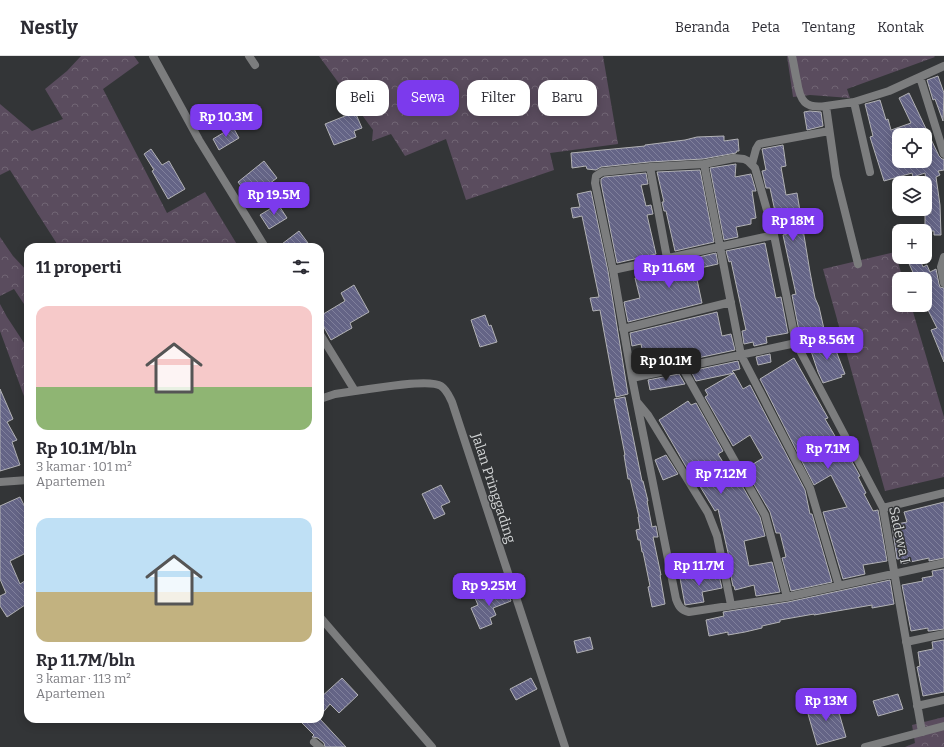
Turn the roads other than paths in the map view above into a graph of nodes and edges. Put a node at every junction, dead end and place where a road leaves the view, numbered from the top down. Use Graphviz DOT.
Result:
graph roads {
  1 [pos="153,56"];
  2 [pos="249,56"];
  3 [pos="792,56"];
  4 [pos="255,65"];
  5 [pos="944,66"];
  6 [pos="920,77"];
  7 [pos="854,102"];
  8 [pos="826,106"];
  9 [pos="829,131"];
  10 [pos="944,154"];
  11 [pos="704,164"];
  12 [pos="752,164"];
  13 [pos="650,167"];
  14 [pos="870,172"];
  15 [pos="774,235"];
  16 [pos="263,243"];
  17 [pos="720,246"];
  18 [pos="944,257"];
  19 [pos="668,258"];
  20 [pos="858,264"];
  21 [pos="613,270"];
  22 [pos="944,284"];
  23 [pos="731,302"];
  24 [pos="623,329"];
  25 [pos="835,331"];
  26 [pos="324,341"];
  27 [pos="796,343"];
  28 [pos="741,354"];
  29 [pos="682,367"];
  30 [pos="632,378"];
  31 [pos="355,391"];
  32 [pos="324,397"];
  33 [pos="637,403"];
  34 [pos="24,480"];
  35 [pos="0,482"];
  36 [pos="944,494"];
  37 [pos="883,508"];
  38 [pos="944,563"];
  39 [pos="895,574"];
  40 [pos="839,586"];
  41 [pos="787,597"];
  42 [pos="732,605"];
  43 [pos="324,622"];
  44 [pos="944,634"];
  45 [pos="906,642"];
  46 [pos="944,700"];
  47 [pos="916,706"];
  48 [pos="944,726"];
  49 [pos="922,732"];
  50 [pos="432,747"];
  51 [pos="565,747"];
  52 [pos="866,747"];
  1 -- 16 [label="street"];
  2 -- 4 [label="street"];
  3 -- 8 [label="street"];
  5 -- 6 [label="street"];
  6 -- 7 [label="street"];
  6 -- 10 [label="street"];
  7 -- 8 [label="street"];
  7 -- 14 [label="street"];
  8 -- 9 [label="street"];
  9 -- 12 [label="street"];
  9 -- 20 [label="street"];
  11 -- 12 [label="street"];
  11 -- 13 [label="street"];
  11 -- 17 [label="street"];
  12 -- 15 [label="street, Sadewa I"];
  13 -- 19 [label="street"];
  13 -- 21 [label="street"];
  15 -- 17 [label="street"];
  15 -- 27 [label="street, Sadewa I"];
  17 -- 19 [label="street"];
  17 -- 23 [label="street"];
  18 -- 22 [label="street"];
  19 -- 21 [label="street"];
  21 -- 24 [label="street"];
  23 -- 24 [label="street"];
  23 -- 28 [label="street"];
  24 -- 30 [label="street"];
  25 -- 27 [label="street"];
  26 -- 31 [label="street"];
  27 -- 28 [label="street"];
  27 -- 37 [label="street, Sadewa I"];
  28 -- 29 [label="street"];
  28 -- 40 [label="street"];
  29 -- 30 [label="street"];
  29 -- 41 [label="street"];
  30 -- 33 [label="street"];
  31 -- 32 [label="street, Jalan Pringgading"];
  31 -- 51 [label="street, Jalan Pringgading"];
  33 -- 42 [label="street"];
  33 -- 42 [label="street"];
  34 -- 35 [label="street"];
  36 -- 37 [label="street"];
  37 -- 39 [label="street, Sadewa I"];
  38 -- 39 [label="street"];
  39 -- 40 [label="street"];
  39 -- 45 [label="street, Sadewa I"];
  40 -- 41 [label="street"];
  41 -- 42 [label="street"];
  43 -- 50 [label="street"];
  44 -- 45 [label="street"];
  45 -- 47 [label="street, Sadewa I"];
  46 -- 47 [label="street"];
  47 -- 49 [label="street, Sadewa I"];
  48 -- 49 [label="street"];
  49 -- 52 [label="street"];
}
